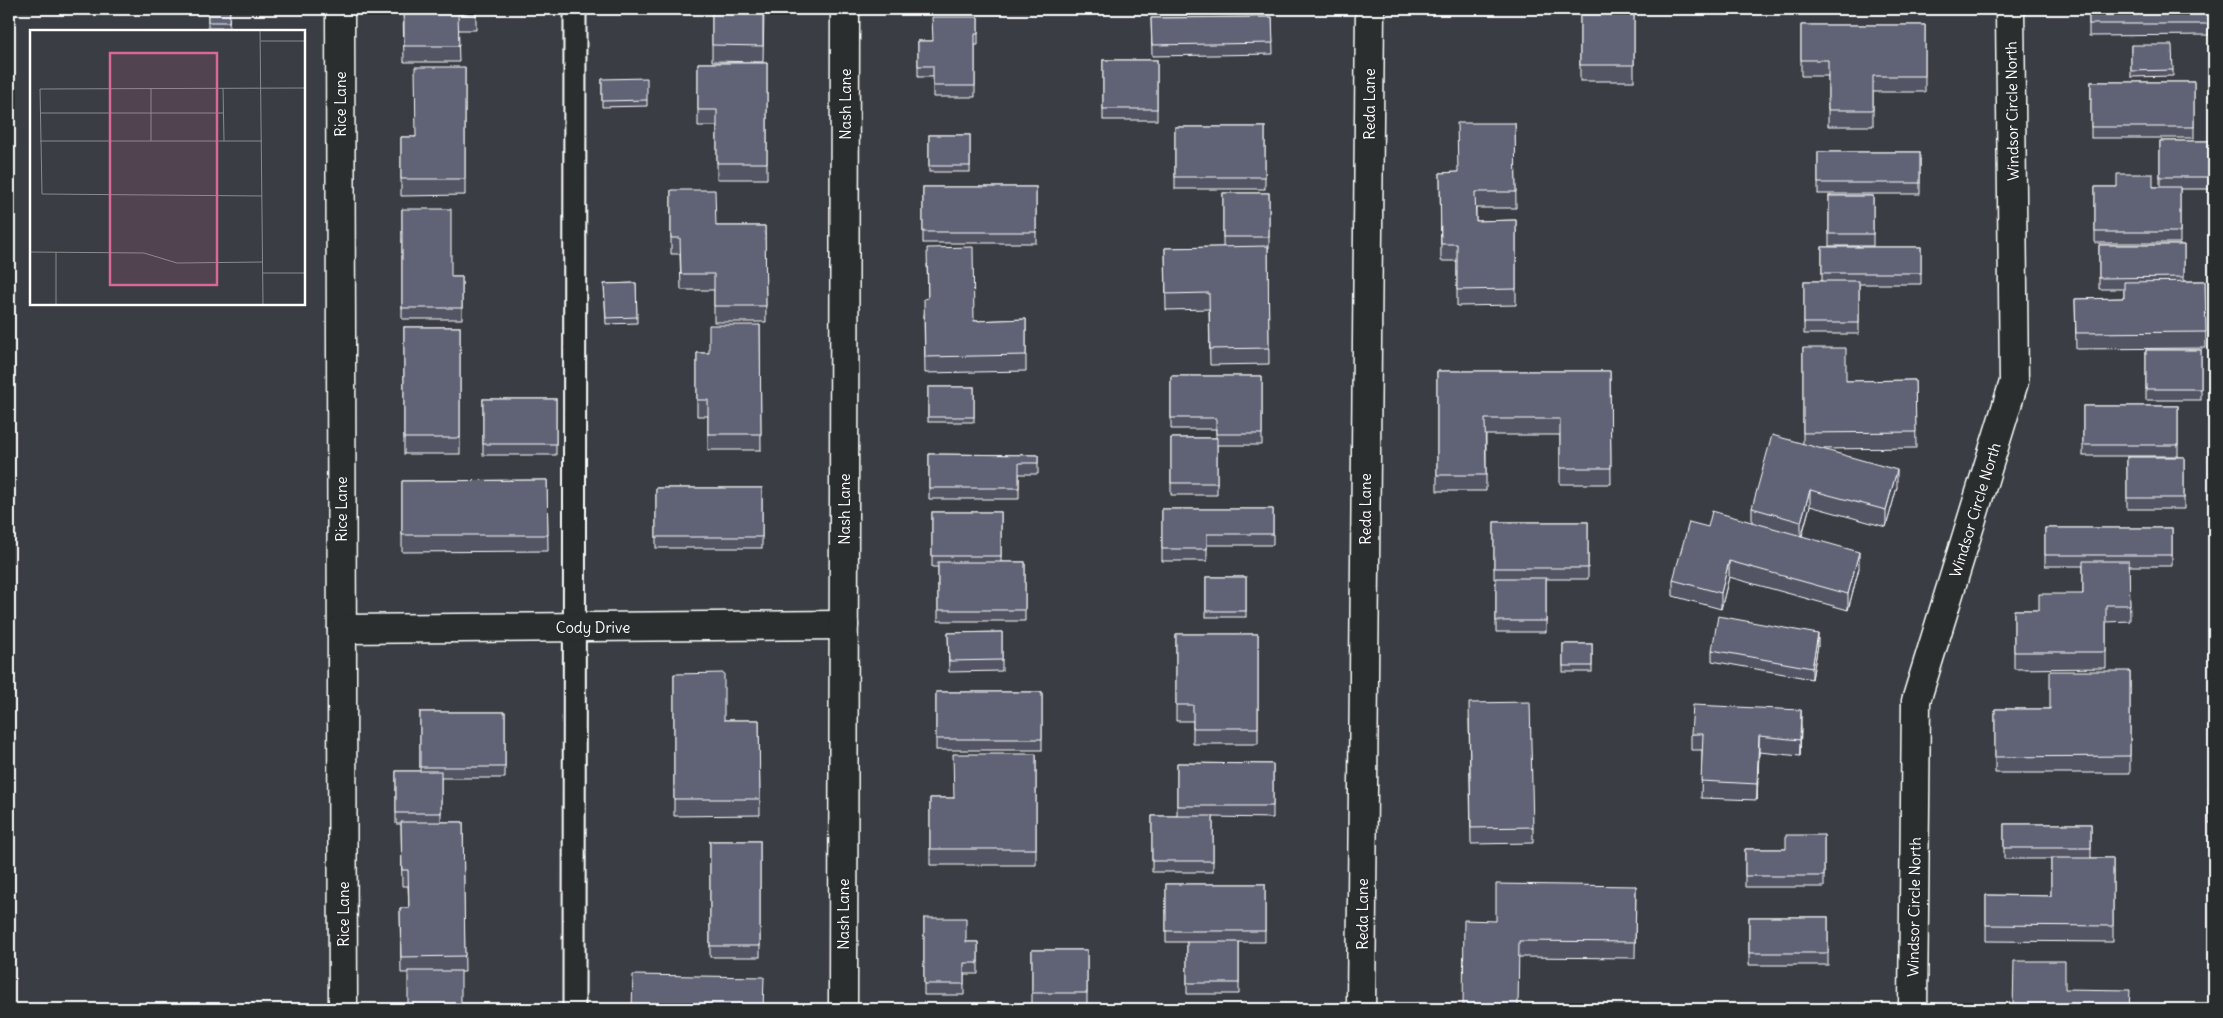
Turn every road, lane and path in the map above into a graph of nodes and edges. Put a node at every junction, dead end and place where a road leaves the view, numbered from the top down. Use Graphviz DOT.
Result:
graph roads {
  1 [pos="340,9"];
  2 [pos="575,9"];
  3 [pos="845,9"];
  4 [pos="1370,9"];
  5 [pos="2010,9"];
  6 [pos="844,625"];
  7 [pos="574,627"];
  8 [pos="342,628"];
  9 [pos="343,1009"];
  10 [pos="574,1009"];
  11 [pos="843,1009"];
  12 [pos="1361,1009"];
  13 [pos="1913,1009"];
  1 -- 8 [label="street, Rice Lane"];
  2 -- 7 [label="lane"];
  3 -- 6 [label="street, Nash Lane"];
  4 -- 12 [label="street, Reda Lane"];
  5 -- 13 [label="street, Windsor Circle North"];
  6 -- 7 [label="street, Cody Drive"];
  6 -- 11 [label="street, Nash Lane"];
  7 -- 8 [label="street, Cody Drive"];
  7 -- 10 [label="lane"];
  8 -- 9 [label="street, Rice Lane"];
}
